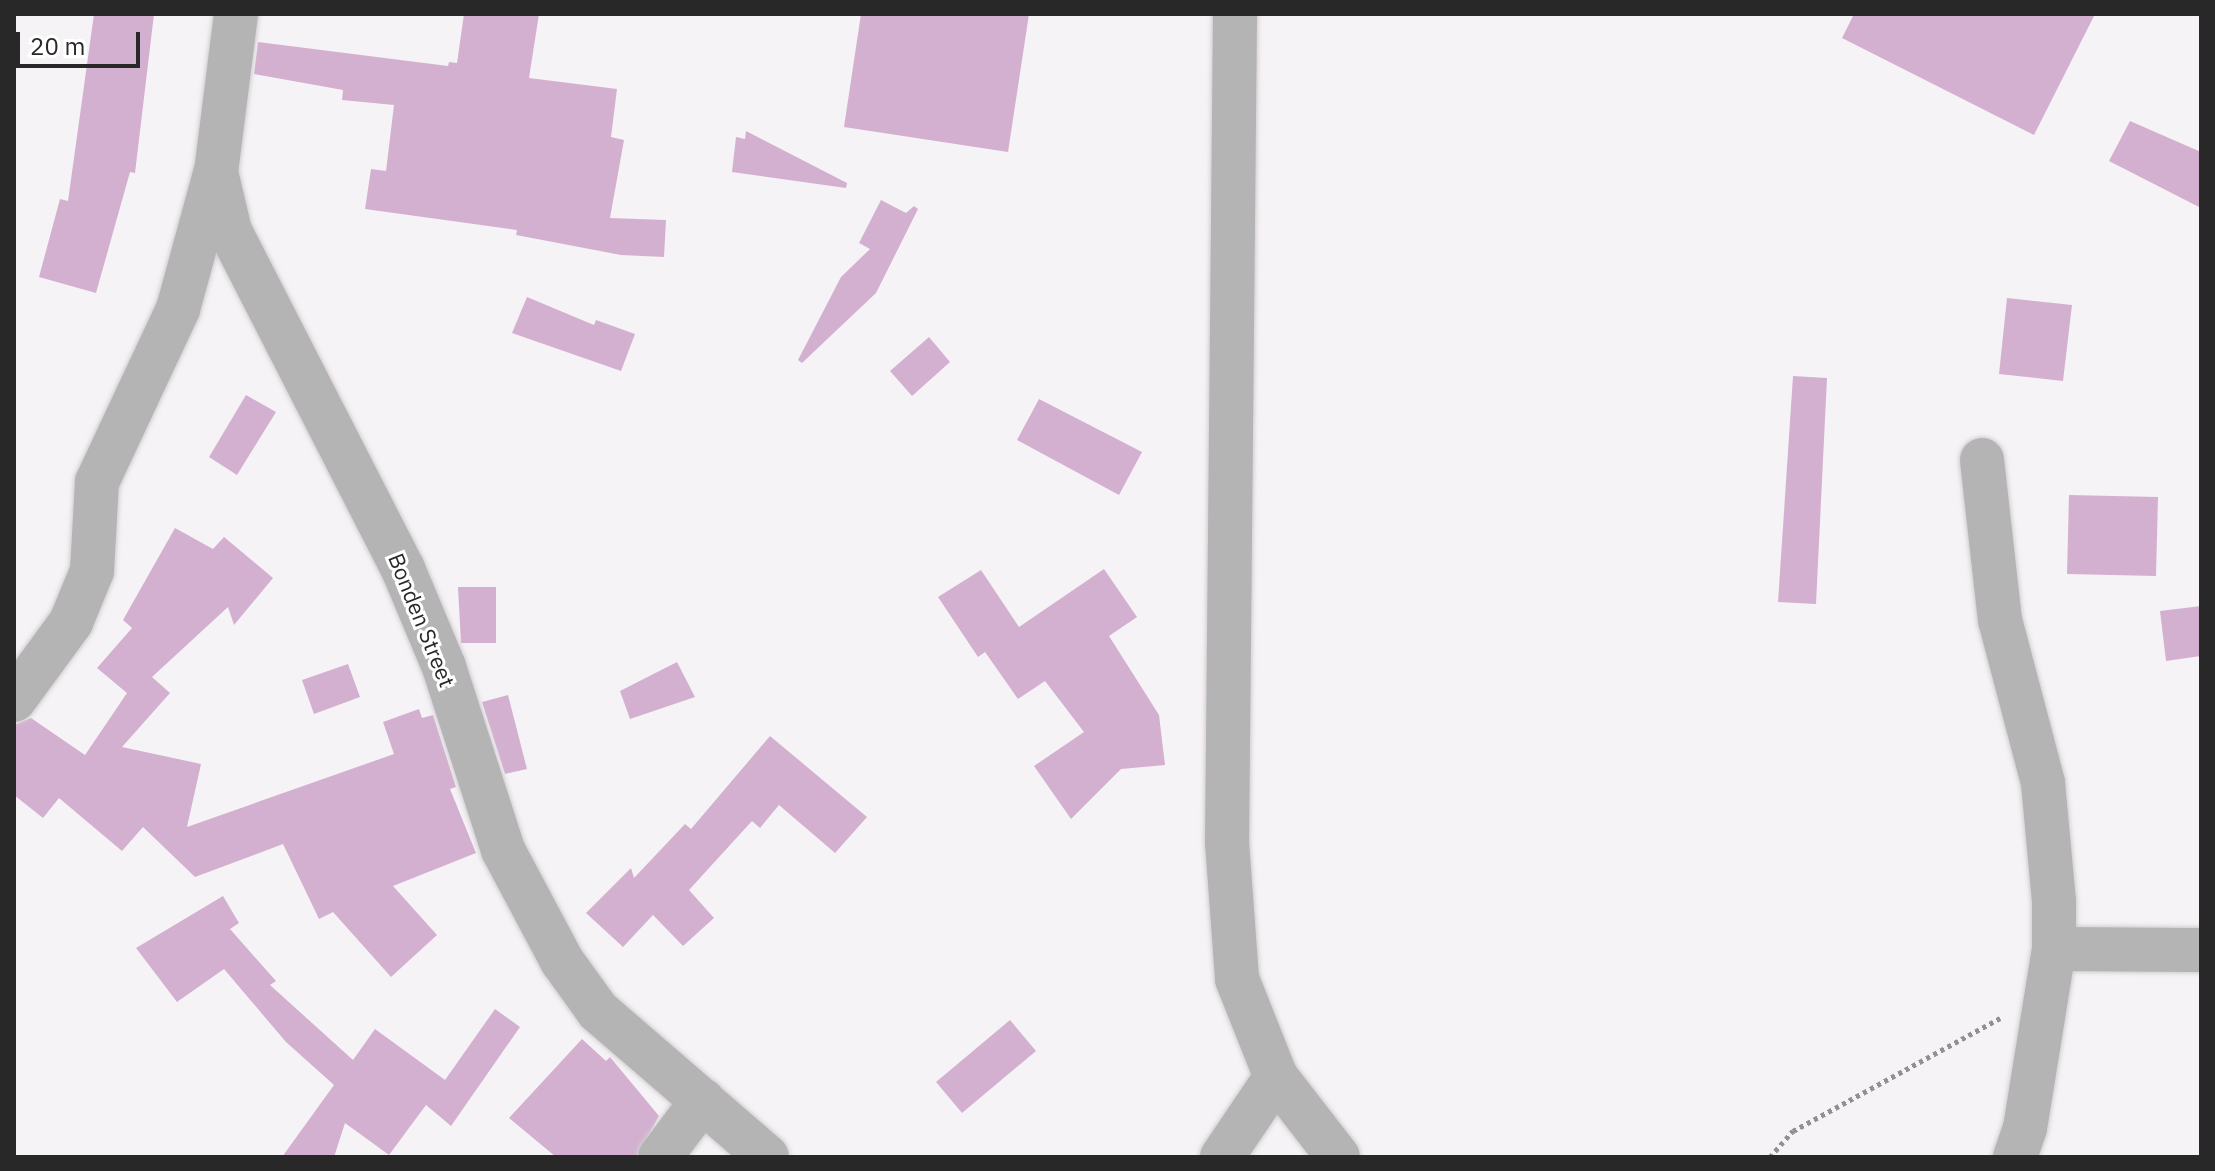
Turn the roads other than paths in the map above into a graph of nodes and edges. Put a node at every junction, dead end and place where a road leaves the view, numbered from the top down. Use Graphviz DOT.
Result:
graph roads {
  1 [pos="236,14"];
  2 [pos="1235,14"];
  3 [pos="216,172"];
  4 [pos="1982,460"];
  5 [pos="14,700"];
  6 [pos="2054,949"];
  7 [pos="2201,950"];
  8 [pos="1276,1077"];
  9 [pos="703,1100"];
  10 [pos="660,1157"];
  11 [pos="767,1157"];
  12 [pos="1222,1157"];
  13 [pos="1338,1157"];
  14 [pos="2015,1157"];
  1 -- 3 [label="street, Bonden Street"];
  2 -- 8 [label="street"];
  3 -- 5 [label="street"];
  3 -- 9 [label="street, Bonden Street"];
  4 -- 6 [label="street"];
  6 -- 7 [label="street"];
  6 -- 14 [label="street"];
  8 -- 12 [label="street"];
  8 -- 13 [label="street"];
  9 -- 10 [label="street"];
  9 -- 11 [label="street, Bonden Street"];
}
